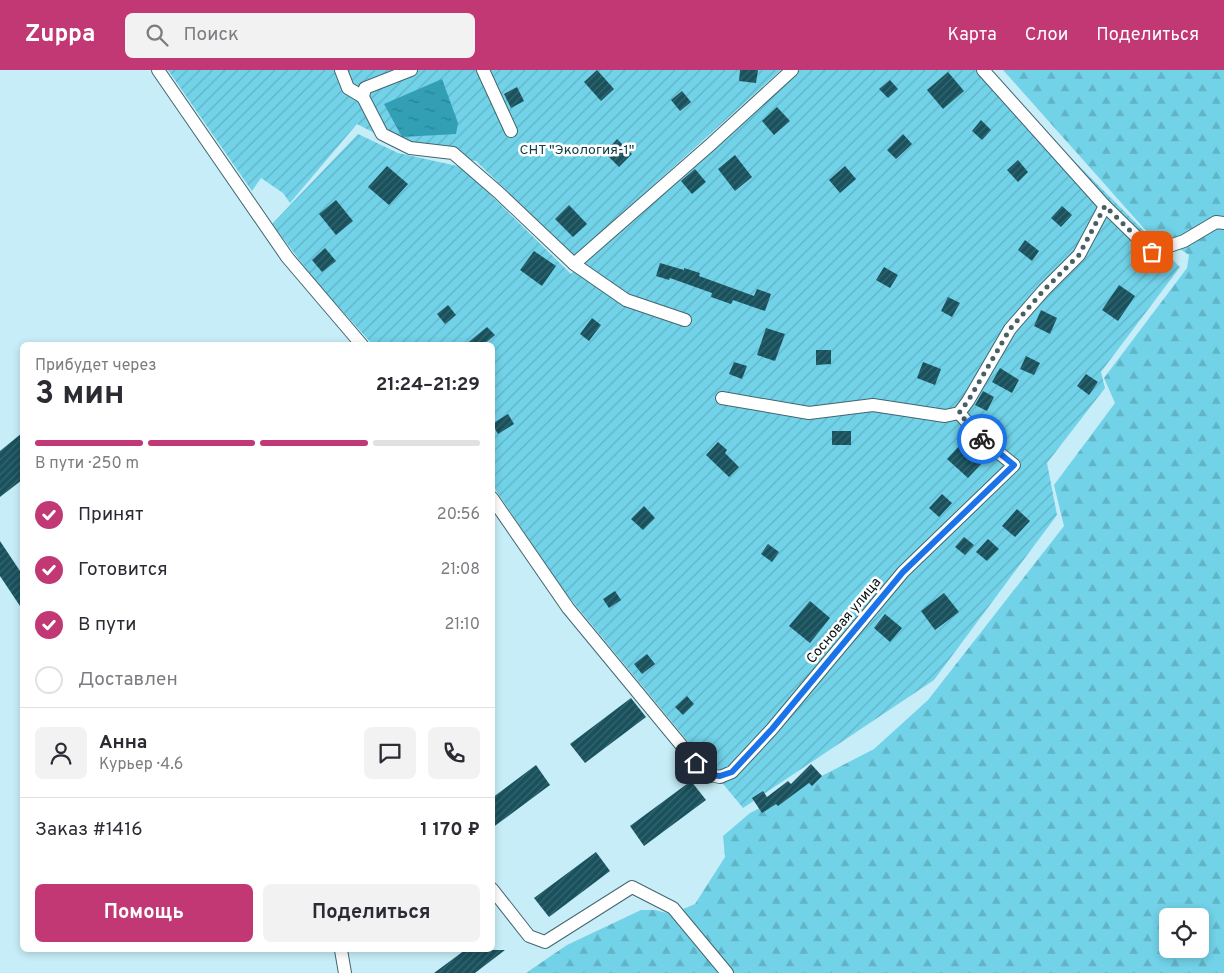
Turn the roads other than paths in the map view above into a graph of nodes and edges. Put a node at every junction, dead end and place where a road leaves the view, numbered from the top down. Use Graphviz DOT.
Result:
graph roads {
  1 [pos="158,70"];
  2 [pos="342,70"];
  3 [pos="411,70"];
  4 [pos="483,70"];
  5 [pos="792,70"];
  6 [pos="983,70"];
  7 [pos="363,97"];
  8 [pos="511,131"];
  9 [pos="1105,206"];
  10 [pos="1224,224"];
  11 [pos="574,264"];
  12 [pos="685,320"];
  13 [pos="359,342"];
  14 [pos="722,398"];
  15 [pos="959,413"];
  16 [pos="495,502"];
  17 [pos="495,893"];
  18 [pos="341,952"];
  19 [pos="345,973"];
  20 [pos="727,973"];
  1 -- 13 [label="street"];
  2 -- 7 [label="street"];
  3 -- 7 [label="street"];
  4 -- 8 [label="street"];
  5 -- 11 [label="street"];
  6 -- 9 [label="street"];
  7 -- 11 [label="street"];
  9 -- 10 [label="street"];
  9 -- 15 [label="street"];
  11 -- 12 [label="street"];
  14 -- 15 [label="street"];
  15 -- 16 [label="street, Сосновая улица"];
  17 -- 20 [label="street"];
  18 -- 19 [label="street"];
}
